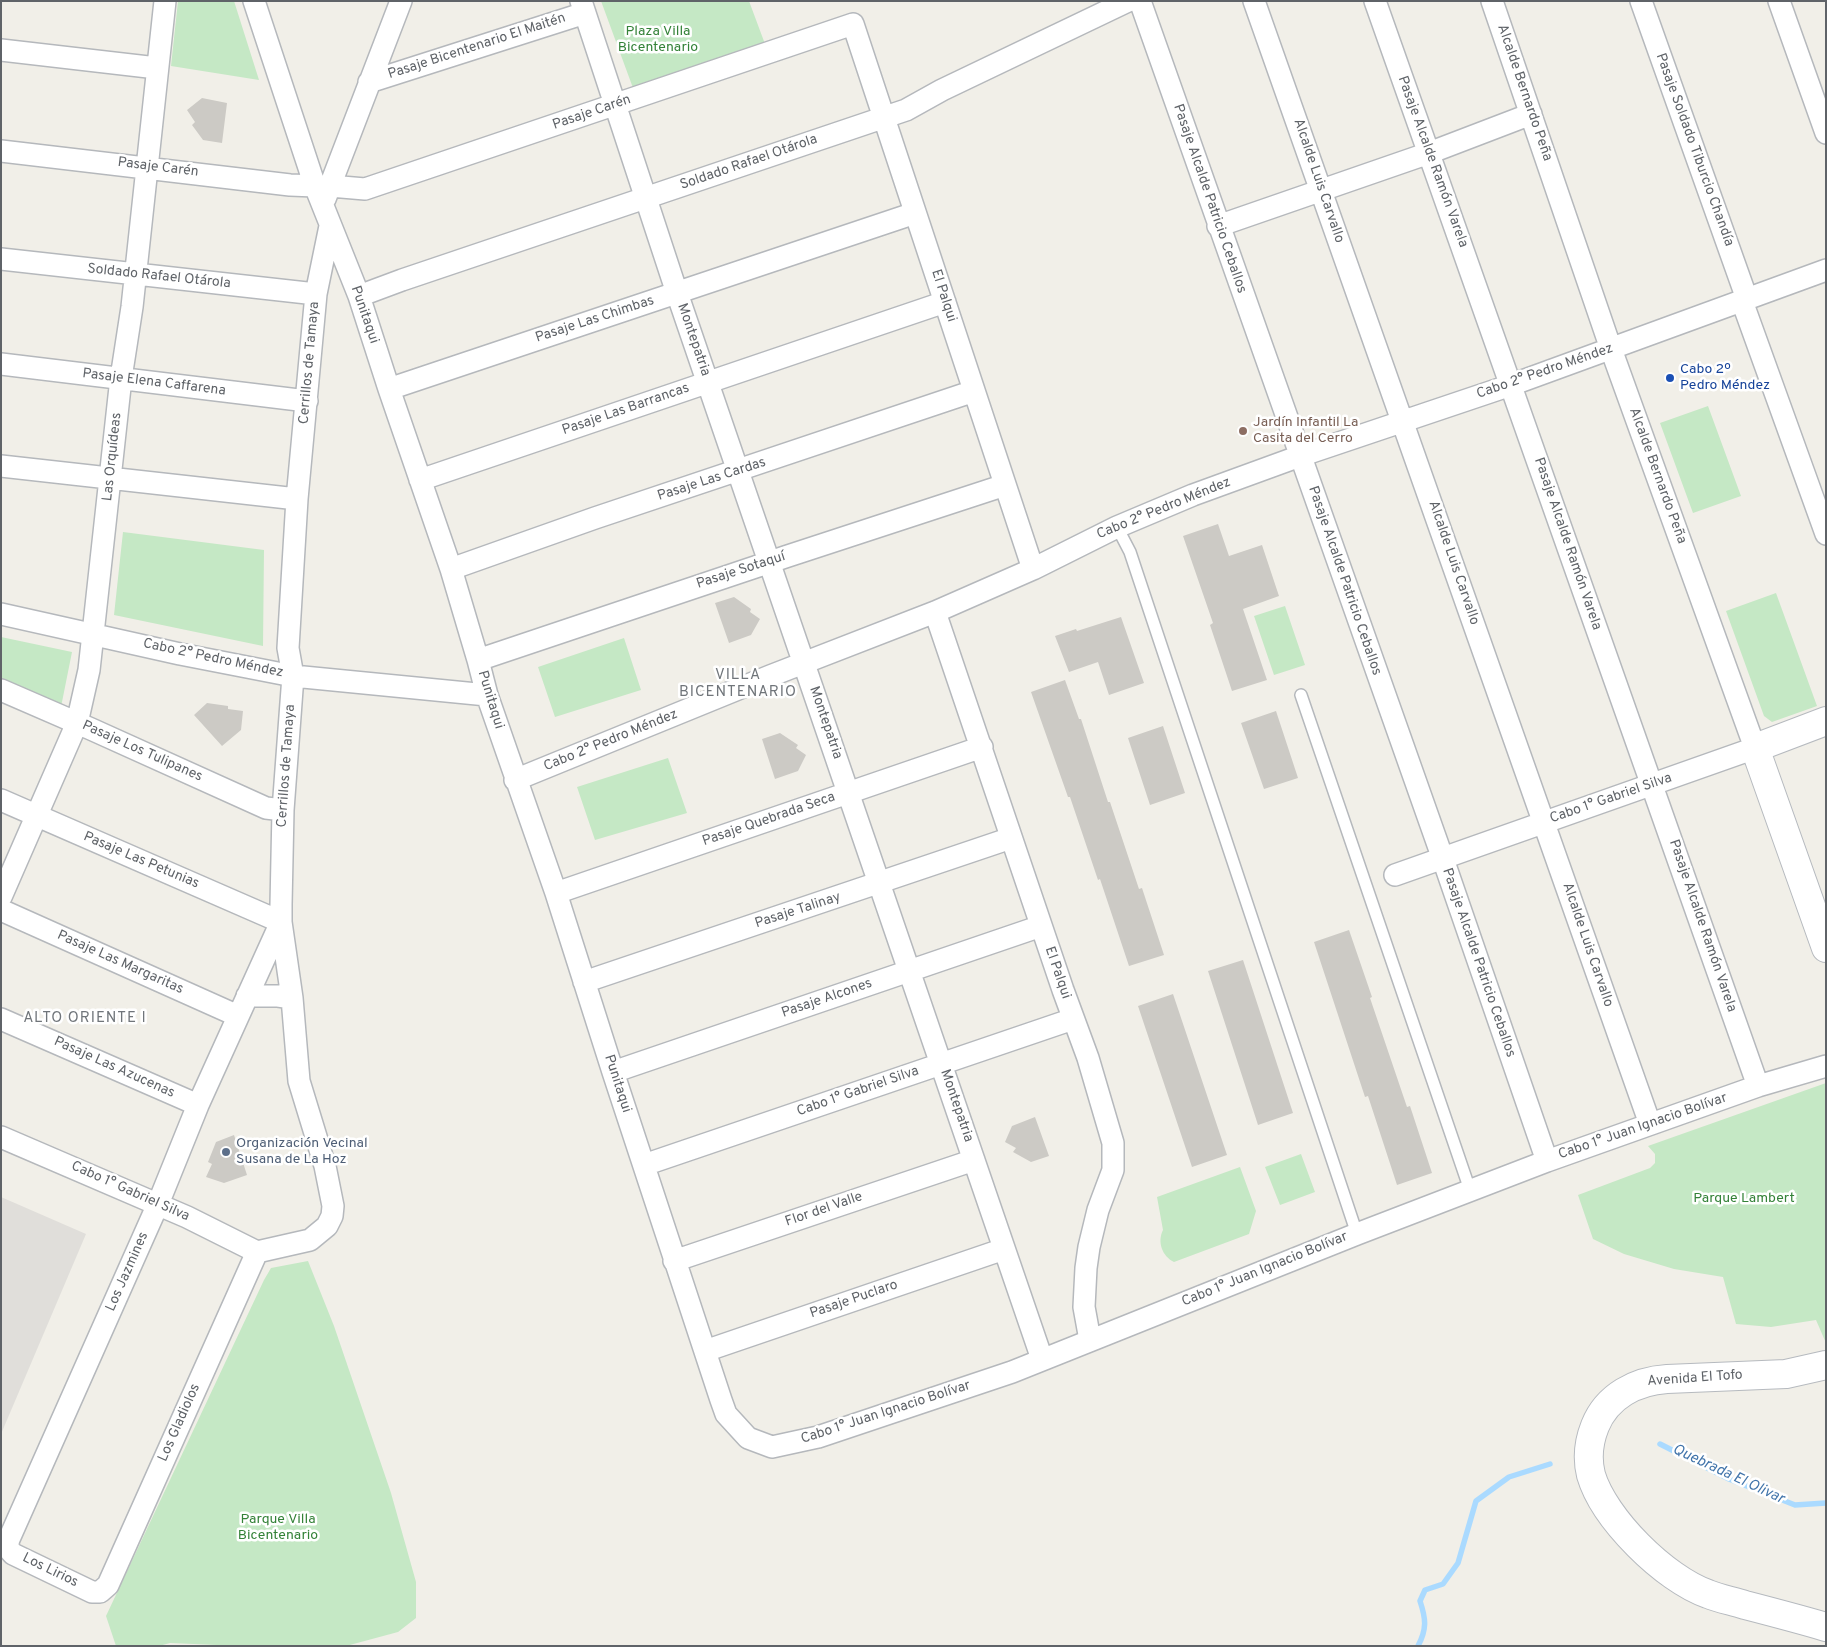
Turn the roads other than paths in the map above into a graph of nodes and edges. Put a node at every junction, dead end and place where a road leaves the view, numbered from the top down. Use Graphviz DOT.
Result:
graph roads {
  1 [pos="165,1"];
  2 [pos="254,1"];
  3 [pos="401,1"];
  4 [pos="1128,1"];
  5 [pos="1140,1"];
  6 [pos="1254,1"];
  7 [pos="1375,1"];
  8 [pos="1492,1"];
  9 [pos="1641,1"];
  10 [pos="1779,1"];
  11 [pos="583,7"];
  12 [pos="853,24"];
  13 [pos="1,50"];
  14 [pos="157,68"];
  15 [pos="369,82"];
  16 [pos="615,105"];
  17 [pos="1531,114"];
  18 [pos="884,118"];
  19 [pos="1826,133"];
  20 [pos="1,151"];
  21 [pos="1429,153"];
  22 [pos="147,167"];
  23 [pos="322,186"];
  24 [pos="1320,190"];
  25 [pos="647,198"];
  26 [pos="915,213"];
  27 [pos="330,226"];
  28 [pos="1218,226"];
  29 [pos="1,259"];
  30 [pos="1826,270"];
  31 [pos="135,274"];
  32 [pos="677,293"];
  33 [pos="316,294"];
  34 [pos="359,296"];
  35 [pos="1745,300"];
  36 [pos="945,302"];
  37 [pos="1611,349"];
  38 [pos="1,364"];
  39 [pos="122,378"];
  40 [pos="708,383"];
  41 [pos="1511,385"];
  42 [pos="389,389"];
  43 [pos="974,391"];
  44 [pos="307,401"];
  45 [pos="1402,422"];
  46 [pos="1300,456"];
  47 [pos="1,466"];
  48 [pos="738,471"];
  49 [pos="112,478"];
  50 [pos="420,480"];
  51 [pos="1005,485"];
  52 [pos="297,499"];
  53 [pos="1117,526"];
  54 [pos="1826,534"];
  55 [pos="770,562"];
  56 [pos="1033,568"];
  57 [pos="451,569"];
  58 [pos="935,612"];
  59 [pos="1,614"];
  60 [pos="93,634"];
  61 [pos="478,660"];
  62 [pos="804,663"];
  63 [pos="294,676"];
  64 [pos="1,690"];
  65 [pos="487,695"];
  66 [pos="1301,695"];
  67 [pos="1826,721"];
  68 [pos="77,722"];
  69 [pos="982,747"];
  70 [pos="1755,748"];
  71 [pos="515,780"];
  72 [pos="1652,785"];
  73 [pos="849,793"];
  74 [pos="1,800"];
  75 [pos="283,810"];
  76 [pos="37,816"];
  77 [pos="1544,823"];
  78 [pos="1011,838"];
  79 [pos="1443,859"];
  80 [pos="1395,875"];
  81 [pos="880,883"];
  82 [pos="556,893"];
  83 [pos="1,897"];
  84 [pos="1,910"];
  85 [pos="281,922"];
  86 [pos="1042,926"];
  87 [pos="1826,948"];
  88 [pos="910,971"];
  89 [pos="584,982"];
  90 [pos="247,996"];
  91 [pos="292,998"];
  92 [pos="238,1016"];
  93 [pos="1,1019"];
  94 [pos="1073,1019"];
  95 [pos="942,1064"];
  96 [pos="1826,1066"];
  97 [pos="613,1072"];
  98 [pos="1758,1086"];
  99 [pos="198,1105"];
  100 [pos="1650,1124"];
  101 [pos="1,1137"];
  102 [pos="974,1160"];
  103 [pos="1547,1160"];
  104 [pos="644,1165"];
  105 [pos="1470,1190"];
  106 [pos="158,1204"];
  107 [pos="1357,1234"];
  108 [pos="1004,1249"];
  109 [pos="257,1252"];
  110 [pos="674,1261"];
  111 [pos="1090,1340"];
  112 [pos="704,1351"];
  113 [pos="1042,1359"];
  114 [pos="1826,1365"];
  115 [pos="720,1400"];
  116 [pos="4,1547"];
  117 [pos="100,1592"];
  118 [pos="1826,1627"];
  1 -- 14 [label="street, Las Orquídeas"];
  2 -- 23 [label="street, Punitaqui"];
  3 -- 15 [label="street"];
  4 -- 18 [label="street, Soldado Rafael Otárola"];
  5 -- 28 [label="street, Pasaje Alcalde Patricio Ceballos"];
  6 -- 24 [label="street, Alcalde Luis Carvallo"];
  7 -- 21 [label="street, Pasaje Alcalde Ramón Varela"];
  8 -- 17 [label="street, Alcalde Bernardo Peña"];
  9 -- 35 [label="street, Pasaje Soldado Tiburcio Chandía"];
  10 -- 19 [label="street"];
  11 -- 15 [label="street, Pasaje Bicentenario El Maitén"];
  11 -- 16 [label="street, Montepatria"];
  12 -- 16 [label="street, Pasaje Carén"];
  12 -- 18 [label="street, El Palqui"];
  13 -- 14 [label="street"];
  14 -- 22 [label="street, Las Orquídeas"];
  15 -- 23 [label="street"];
  16 -- 23 [label="street, Pasaje Carén"];
  16 -- 25 [label="street, Montepatria"];
  17 -- 21 [label="street"];
  17 -- 37 [label="street, Alcalde Bernardo Peña"];
  18 -- 25 [label="street, Soldado Rafael Otárola"];
  18 -- 26 [label="street, El Palqui"];
  20 -- 22 [label="street, Pasaje Carén"];
  21 -- 24 [label="street"];
  21 -- 41 [label="street, Pasaje Alcalde Ramón Varela"];
  22 -- 23 [label="street, Pasaje Carén"];
  22 -- 31 [label="street, Las Orquídeas"];
  23 -- 27 [label="street, Punitaqui"];
  24 -- 28 [label="street"];
  24 -- 45 [label="street, Alcalde Luis Carvallo"];
  25 -- 32 [label="street, Montepatria"];
  25 -- 34 [label="street, Soldado Rafael Otárola"];
  26 -- 32 [label="street, Pasaje Las Chimbas"];
  26 -- 36 [label="street, El Palqui"];
  27 -- 33 [label="street, Cerrillos de Tamaya"];
  27 -- 34 [label="street, Punitaqui"];
  28 -- 46 [label="street, Pasaje Alcalde Patricio Ceballos"];
  29 -- 31 [label="street, Soldado Rafael Otárola"];
  30 -- 35 [label="street, Cabo 2° Pedro Méndez"];
  31 -- 33 [label="street, Soldado Rafael Otárola"];
  31 -- 39 [label="street, Las Orquídeas"];
  32 -- 40 [label="street, Montepatria"];
  32 -- 42 [label="street, Pasaje Las Chimbas"];
  33 -- 44 [label="street, Cerrillos de Tamaya"];
  34 -- 42 [label="street, Punitaqui"];
  35 -- 37 [label="street, Cabo 2° Pedro Méndez"];
  35 -- 54 [label="street, Pasaje Soldado Tiburcio Chandía"];
  36 -- 40 [label="street, Pasaje Las Barrancas"];
  36 -- 43 [label="street, El Palqui"];
  37 -- 41 [label="street, Cabo 2° Pedro Méndez"];
  37 -- 70 [label="street, Alcalde Bernardo Peña"];
  38 -- 39 [label="street, Pasaje Elena Caffarena"];
  39 -- 44 [label="street, Pasaje Elena Caffarena"];
  39 -- 49 [label="street, Las Orquídeas"];
  40 -- 48 [label="street, Montepatria"];
  40 -- 50 [label="street, Pasaje Las Barrancas"];
  41 -- 45 [label="street, Cabo 2° Pedro Méndez"];
  41 -- 72 [label="street, Pasaje Alcalde Ramón Varela"];
  42 -- 50 [label="street, Punitaqui"];
  43 -- 48 [label="street, Pasaje Las Cardas"];
  43 -- 51 [label="street, El Palqui"];
  44 -- 52 [label="street, Cerrillos de Tamaya"];
  45 -- 46 [label="street, Cabo 2° Pedro Méndez"];
  45 -- 77 [label="street, Alcalde Luis Carvallo"];
  46 -- 53 [label="street, Cabo 2° Pedro Méndez"];
  46 -- 79 [label="street, Pasaje Alcalde Patricio Ceballos"];
  47 -- 49 [label="street"];
  48 -- 55 [label="street, Montepatria"];
  48 -- 57 [label="street, Pasaje Las Cardas"];
  49 -- 52 [label="street"];
  49 -- 60 [label="street, Las Orquídeas"];
  50 -- 57 [label="street, Punitaqui"];
  51 -- 55 [label="street, Pasaje Sotaquí"];
  51 -- 56 [label="street, El Palqui"];
  52 -- 63 [label="street, Cerrillos de Tamaya"];
  53 -- 56 [label="street, Cabo 2° Pedro Méndez"];
  53 -- 107 [label="lane"];
  55 -- 61 [label="street, Pasaje Sotaquí"];
  55 -- 62 [label="street, Montepatria"];
  56 -- 58 [label="street, Cabo 2° Pedro Méndez"];
  57 -- 61 [label="street, Punitaqui"];
  58 -- 62 [label="street, Cabo 2° Pedro Méndez"];
  58 -- 69 [label="street, El Palqui"];
  59 -- 60 [label="street, Cabo 2° Pedro Méndez"];
  60 -- 63 [label="street, Cabo 2° Pedro Méndez"];
  60 -- 68 [label="street, Las Orquídeas"];
  61 -- 65 [label="street, Punitaqui"];
  62 -- 71 [label="street, Cabo 2° Pedro Méndez"];
  62 -- 73 [label="street, Montepatria"];
  63 -- 65 [label="street, Cabo 2° Pedro Méndez"];
  63 -- 75 [label="street, Cerrillos de Tamaya"];
  64 -- 68 [label="street, Pasaje Los Tulipanes"];
  65 -- 71 [label="street, Punitaqui"];
  66 -- 105 [label="lane"];
  67 -- 70 [label="street, Cabo 1° Gabriel Silva"];
  68 -- 75 [label="street, Pasaje Los Tulipanes"];
  68 -- 76 [label="street, Las Orquídeas"];
  69 -- 73 [label="street, Pasaje Quebrada Seca"];
  69 -- 78 [label="street, El Palqui"];
  70 -- 72 [label="street, Cabo 1° Gabriel Silva"];
  70 -- 87 [label="street, Alcalde Bernardo Peña"];
  71 -- 82 [label="street, Punitaqui"];
  72 -- 77 [label="street, Cabo 1° Gabriel Silva"];
  72 -- 98 [label="street, Pasaje Alcalde Ramón Varela"];
  73 -- 81 [label="street, Montepatria"];
  73 -- 82 [label="street, Pasaje Quebrada Seca"];
  74 -- 76 [label="street, Pasaje Las Petunias"];
  75 -- 85 [label="street, Cerrillos de Tamaya"];
  76 -- 83 [label="street, Las Orquídeas"];
  76 -- 85 [label="street, Pasaje Las Petunias"];
  77 -- 79 [label="street, Cabo 1° Gabriel Silva"];
  77 -- 100 [label="street, Alcalde Luis Carvallo"];
  78 -- 81 [label="street, Pasaje Talinay"];
  78 -- 86 [label="street, El Palqui"];
  79 -- 80 [label="street, Cabo 1° Gabriel Silva"];
  79 -- 103 [label="street, Pasaje Alcalde Patricio Ceballos"];
  81 -- 88 [label="street, Montepatria"];
  81 -- 89 [label="street, Pasaje Talinay"];
  82 -- 89 [label="street, Punitaqui"];
  84 -- 92 [label="street, Pasaje Las Margaritas"];
  85 -- 90 [label="street, Los Jazmines"];
  85 -- 91 [label="street, Cerrillos de Tamaya"];
  86 -- 88 [label="street, Pasaje Alcones"];
  86 -- 94 [label="street, El Palqui"];
  88 -- 95 [label="street, Montepatria"];
  88 -- 97 [label="street, Pasaje Alcones"];
  89 -- 97 [label="street, Punitaqui"];
  90 -- 91 [label="street"];
  90 -- 92 [label="street, Los Jazmines"];
  91 -- 109 [label="street, Cerrillos de Tamaya"];
  92 -- 99 [label="street, Los Jazmines"];
  93 -- 99 [label="street, Pasaje Las Azucenas"];
  94 -- 95 [label="street, Cabo 1° Gabriel Silva"];
  94 -- 111 [label="street, El Palqui"];
  95 -- 102 [label="street, Montepatria"];
  95 -- 104 [label="street, Cabo 1° Gabriel Silva"];
  96 -- 98 [label="street, Cabo 1° Juan Ignacio Bolívar"];
  97 -- 104 [label="street, Punitaqui"];
  98 -- 100 [label="street, Cabo 1° Juan Ignacio Bolívar"];
  99 -- 106 [label="street, Los Jazmines"];
  100 -- 103 [label="street, Cabo 1° Juan Ignacio Bolívar"];
  101 -- 106 [label="street, Cabo 1° Gabriel Silva"];
  102 -- 108 [label="street, Montepatria"];
  102 -- 110 [label="street, Flor del Valle"];
  103 -- 105 [label="street, Cabo 1° Juan Ignacio Bolívar"];
  104 -- 110 [label="street, Punitaqui"];
  105 -- 107 [label="street, Cabo 1° Juan Ignacio Bolívar"];
  106 -- 109 [label="street, Cabo 1° Gabriel Silva"];
  106 -- 116 [label="street, Los Jazmines"];
  107 -- 111 [label="street, Cabo 1° Juan Ignacio Bolívar"];
  108 -- 112 [label="street, Pasaje Puclaro"];
  108 -- 113 [label="street, Montepatria"];
  109 -- 117 [label="street, Los Gladiolos"];
  110 -- 112 [label="street, Punitaqui"];
  111 -- 113 [label="street, Cabo 1° Juan Ignacio Bolívar"];
  112 -- 115 [label="street, Punitaqui"];
  113 -- 115 [label="street, Cabo 1° Juan Ignacio Bolívar"];
  114 -- 118 [label="street, Avenida El Tofo"];
  116 -- 117 [label="street, Los Lirios"];
}
